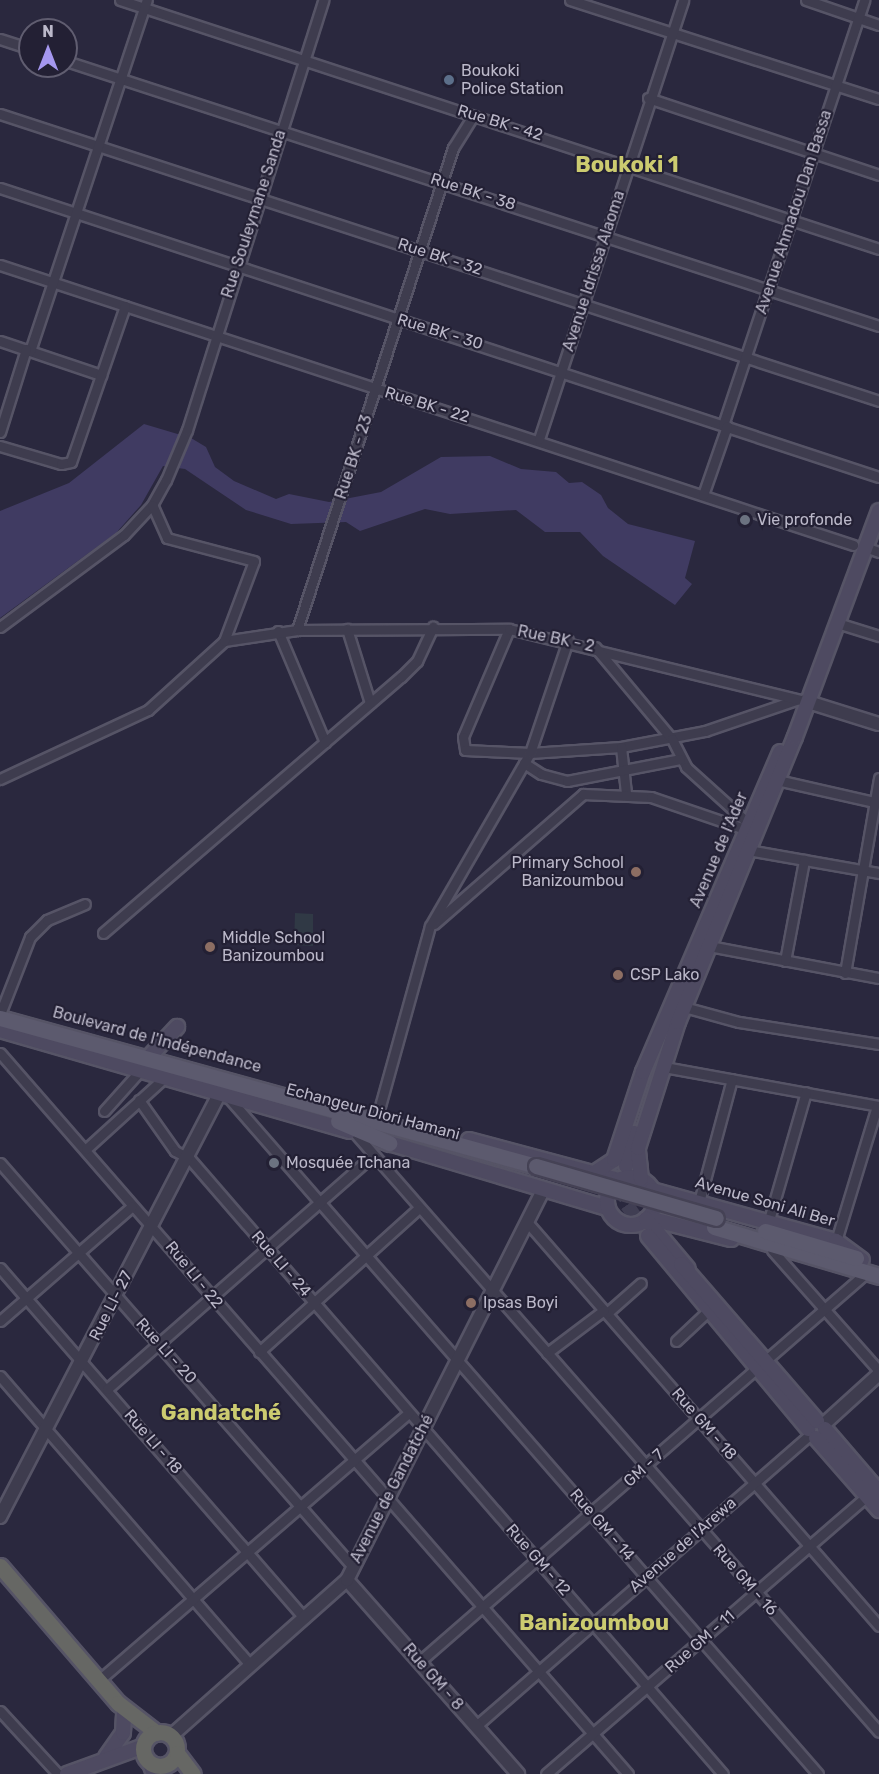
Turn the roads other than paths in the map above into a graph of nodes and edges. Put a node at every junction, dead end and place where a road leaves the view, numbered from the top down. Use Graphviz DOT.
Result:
graph roads {
  1 [pos="120,0"];
  2 [pos="323,0"];
  3 [pos="570,0"];
  4 [pos="683,0"];
  5 [pos="806,0"];
  6 [pos="864,0"];
  7 [pos="146,4"];
  8 [pos="858,18"];
  9 [pos="879,25"];
  10 [pos="672,32"];
  11 [pos="0,39"];
  12 [pos="18,45"];
  13 [pos="304,59"];
  14 [pos="78,66"];
  15 [pos="122,80"];
  16 [pos="836,86"];
  17 [pos="648,98"];
  18 [pos="879,99"];
  19 [pos="0,114"];
  20 [pos="473,116"];
  21 [pos="281,129"];
  22 [pos="97,146"];
  23 [pos="813,151"];
  24 [pos="627,165"];
  25 [pos="879,175"];
  26 [pos="443,182"];
  27 [pos="0,188"];
  28 [pos="258,199"];
  29 [pos="76,213"];
  30 [pos="791,219"];
  31 [pos="605,236"];
  32 [pos="879,249"];
  33 [pos="421,251"];
  34 [pos="0,265"];
  35 [pos="237,266"];
  36 [pos="53,283"];
  37 [pos="769,290"];
  38 [pos="583,304"];
  39 [pos="125,306"];
  40 [pos="400,320"];
  41 [pos="879,326"];
  42 [pos="216,334"];
  43 [pos="0,340"];
  44 [pos="28,350"];
  45 [pos="747,359"];
  46 [pos="562,371"];
  47 [pos="101,375"];
  48 [pos="376,388"];
  49 [pos="879,401"];
  50 [pos="3,414"];
  51 [pos="725,425"];
  52 [pos="0,432"];
  53 [pos="539,439"];
  54 [pos="0,446"];
  55 [pos="879,477"];
  56 [pos="704,495"];
  57 [pos="152,505"];
  58 [pos="879,511"];
  59 [pos="866,548"];
  60 [pos="837,623"];
  61 [pos="0,627"];
  62 [pos="433,627"];
  63 [pos="347,629"];
  64 [pos="509,629"];
  65 [pos="297,630"];
  66 [pos="278,631"];
  67 [pos="879,636"];
  68 [pos="568,640"];
  69 [pos="224,641"];
  70 [pos="595,646"];
  71 [pos="804,700"];
  72 [pos="370,703"];
  73 [pos="879,724"];
  74 [pos="672,739"];
  75 [pos="324,742"];
  76 [pos="621,747"];
  77 [pos="530,753"];
  78 [pos="680,759"];
  79 [pos="524,763"];
  80 [pos="624,771"];
  81 [pos="879,778"];
  82 [pos="0,779"];
  83 [pos="777,780"];
  84 [pos="626,793"];
  85 [pos="874,802"];
  86 [pos="746,826"];
  87 [pos="748,850"];
  88 [pos="804,860"];
  89 [pos="862,870"];
  90 [pos="879,873"];
  91 [pos="85,904"];
  92 [pos="430,926"];
  93 [pos="103,933"];
  94 [pos="709,946"];
  95 [pos="785,962"];
  96 [pos="845,973"];
  97 [pos="879,978"];
  98 [pos="684,1007"];
  99 [pos="672,1020"];
  100 [pos="1,1025"];
  101 [pos="177,1028"];
  102 [pos="879,1044"];
  103 [pos="0,1053"];
  104 [pos="150,1056"];
  105 [pos="664,1067"];
  106 [pos="139,1072"];
  107 [pos="163,1079"];
  108 [pos="732,1079"];
  109 [pos="806,1092"];
  110 [pos="223,1094"];
  111 [pos="254,1094"];
  112 [pos="139,1100"];
  113 [pos="313,1102"];
  114 [pos="878,1106"];
  115 [pos="104,1112"];
  116 [pos="377,1117"];
  117 [pos="338,1121"];
  118 [pos="354,1132"];
  119 [pos="389,1143"];
  120 [pos="86,1149"];
  121 [pos="373,1155"];
  122 [pos="189,1158"];
  123 [pos="0,1163"];
  124 [pos="620,1164"];
  125 [pos="535,1171"];
  126 [pos="594,1173"];
  127 [pos="641,1179"];
  128 [pos="618,1180"];
  129 [pos="544,1189"];
  130 [pos="652,1190"];
  131 [pos="699,1202"];
  132 [pos="321,1203"];
  133 [pos="131,1207"];
  134 [pos="419,1208"];
  135 [pos="607,1208"];
  136 [pos="647,1219"];
  137 [pos="769,1220"];
  138 [pos="527,1222"];
  139 [pos="153,1225"];
  140 [pos="628,1225"];
  141 [pos="686,1229"];
  142 [pos="651,1235"];
  143 [pos="836,1240"];
  144 [pos="670,1247"];
  145 [pos="267,1249"];
  146 [pos="772,1250"];
  147 [pos="80,1252"];
  148 [pos="369,1254"];
  149 [pos="0,1269"];
  150 [pos="868,1269"];
  151 [pos="641,1283"];
  152 [pos="492,1292"];
  153 [pos="116,1295"];
  154 [pos="702,1296"];
  155 [pos="26,1298"];
  156 [pos="212,1298"];
  157 [pos="313,1302"];
  158 [pos="605,1311"];
  159 [pos="708,1311"];
  160 [pos="827,1311"];
  161 [pos="0,1321"];
  162 [pos="676,1341"];
  163 [pos="160,1343"];
  164 [pos="259,1352"];
  165 [pos="548,1353"];
  166 [pos="457,1359"];
  167 [pos="82,1362"];
  168 [pos="762,1366"];
  169 [pos="879,1372"];
  170 [pos="0,1376"];
  171 [pos="108,1389"];
  172 [pos="408,1413"];
  173 [pos="698,1418"];
  174 [pos="423,1429"];
  175 [pos="816,1429"];
  176 [pos="47,1430"];
  177 [pos="354,1459"];
  178 [pos="646,1467"];
  179 [pos="754,1483"];
  180 [pos="875,1490"];
  181 [pos="388,1498"];
  182 [pos="300,1505"];
  183 [pos="879,1510"];
  184 [pos="591,1513"];
  185 [pos="0,1517"];
  186 [pos="701,1529"];
  187 [pos="811,1547"];
  188 [pos="246,1552"];
  189 [pos="537,1560"];
  190 [pos="0,1566"];
  191 [pos="353,1567"];
  192 [pos="647,1576"];
  193 [pos="347,1580"];
  194 [pos="756,1594"];
  195 [pos="193,1599"];
  196 [pos="484,1606"];
  197 [pos="304,1618"];
  198 [pos="594,1623"];
  199 [pos="879,1626"];
  200 [pos="702,1639"];
  201 [pos="419,1662"];
  202 [pos="250,1665"];
  203 [pos="541,1669"];
  204 [pos="98,1681"];
  205 [pos="648,1687"];
  206 [pos="121,1709"];
  207 [pos="0,1711"];
  208 [pos="476,1726"];
  209 [pos="879,1732"];
  210 [pos="593,1734"];
  211 [pos="157,1757"];
  212 [pos="100,1762"];
  213 [pos="58,1774"];
  214 [pos="68,1774"];
  215 [pos="193,1774"];
  216 [pos="518,1774"];
  217 [pos="546,1774"];
  218 [pos="628,1774"];
  219 [pos="723,1774"];
  220 [pos="818,1774"];
  1 -- 7 [label="street, Rue BK - 42"];
  2 -- 13 [label="street, Rue Souleymane Sanda"];
  3 -- 10 [label="street"];
  4 -- 10 [label="street, Avenue Idrissa Alaoma"];
  5 -- 8 [label="street"];
  6 -- 8 [label="street, Avenue Ahmadou Dan Bassa"];
  7 -- 13 [label="street, Rue BK - 42"];
  7 -- 15 [label="street"];
  8 -- 9 [label="street"];
  8 -- 16 [label="street, Avenue Ahmadou Dan Bassa"];
  10 -- 16 [label="street"];
  10 -- 17 [label="street, Avenue Idrissa Alaoma"];
  11 -- 12 [label="street"];
  13 -- 20 [label="street, Rue BK - 42"];
  13 -- 21 [label="street, Rue Souleymane Sanda"];
  14 -- 15 [label="street, Rue BK - 38"];
  15 -- 21 [label="street, Rue BK - 38"];
  15 -- 22 [label="street"];
  16 -- 18 [label="street"];
  16 -- 23 [label="street, Avenue Ahmadou Dan Bassa"];
  17 -- 23 [label="street"];
  17 -- 24 [label="street, Avenue Idrissa Alaoma"];
  19 -- 22 [label="street, Rue BK - 32"];
  20 -- 24 [label="street, Rue BK - 42"];
  20 -- 26 [label="street, Rue BK - 23"];
  21 -- 26 [label="street, Rue BK - 38"];
  21 -- 28 [label="street, Rue Souleymane Sanda"];
  22 -- 28 [label="street, Rue BK - 32"];
  22 -- 29 [label="street"];
  23 -- 25 [label="street"];
  23 -- 30 [label="street, Avenue Ahmadou Dan Bassa"];
  24 -- 30 [label="street, Rue BK - 42"];
  24 -- 31 [label="street, Avenue Idrissa Alaoma"];
  26 -- 31 [label="street, Rue BK - 38"];
  26 -- 33 [label="street, Rue BK - 23"];
  27 -- 29 [label="street, Rue BK - 30"];
  28 -- 33 [label="street, Rue BK - 32"];
  28 -- 35 [label="street, Rue Souleymane Sanda"];
  29 -- 35 [label="street, Rue BK - 30"];
  29 -- 36 [label="street"];
  30 -- 32 [label="street, Rue BK - 42"];
  30 -- 37 [label="street, Avenue Ahmadou Dan Bassa"];
  31 -- 37 [label="street, Rue BK - 38"];
  31 -- 38 [label="street, Avenue Idrissa Alaoma"];
  33 -- 38 [label="street, Rue BK - 32"];
  33 -- 40 [label="street, Rue BK - 23"];
  34 -- 36 [label="street, Rue BK - 22"];
  35 -- 40 [label="street, Rue BK - 30"];
  35 -- 42 [label="street, Rue Souleymane Sanda"];
  36 -- 39 [label="street, Rue BK - 22"];
  36 -- 44 [label="street"];
  37 -- 41 [label="street, Rue BK - 38"];
  37 -- 45 [label="street, Avenue Ahmadou Dan Bassa"];
  38 -- 45 [label="street, Rue BK - 32"];
  38 -- 46 [label="street, Avenue Idrissa Alaoma"];
  39 -- 42 [label="street, Rue BK - 22"];
  39 -- 47 [label="street"];
  40 -- 46 [label="street, Rue BK - 30"];
  40 -- 48 [label="street, Rue BK - 23"];
  42 -- 48 [label="street, Rue BK - 22"];
  42 -- 57 [label="street, Rue Souleymane Sanda"];
  43 -- 44 [label="street"];
  44 -- 47 [label="street"];
  44 -- 50 [label="street"];
  45 -- 49 [label="street, Rue BK - 32"];
  45 -- 51 [label="street, Avenue Ahmadou Dan Bassa"];
  46 -- 51 [label="street, Rue BK - 30"];
  46 -- 53 [label="street, Avenue Idrissa Alaoma"];
  47 -- 54 [label="street"];
  48 -- 53 [label="street, Rue BK - 22"];
  48 -- 65 [label="street, Rue BK - 23"];
  50 -- 52 [label="street"];
  51 -- 55 [label="street, Rue BK - 30"];
  51 -- 56 [label="street, Avenue Ahmadou Dan Bassa"];
  53 -- 56 [label="street, Rue BK - 22"];
  56 -- 59 [label="street, Rue BK - 22"];
  57 -- 61 [label="street, Rue Souleymane Sanda"];
  57 -- 69 [label="street"];
  58 -- 59 [label="main road, Avenue de l'Ader"];
  59 -- 60 [label="main road, Avenue de l'Ader"];
  60 -- 67 [label="street"];
  60 -- 71 [label="main road, Avenue de l'Ader"];
  62 -- 63 [label="street, Rue BK - 2"];
  62 -- 64 [label="street, Rue BK - 2"];
  62 -- 72 [label="street"];
  63 -- 65 [label="street, Rue BK - 2"];
  63 -- 72 [label="street"];
  64 -- 68 [label="street, Rue BK - 2"];
  64 -- 77 [label="street"];
  65 -- 66 [label="street, Rue BK - 2"];
  66 -- 69 [label="street, Rue BK - 2"];
  66 -- 75 [label="street"];
  68 -- 70 [label="street, Rue BK - 2"];
  68 -- 77 [label="street"];
  69 -- 82 [label="street"];
  70 -- 71 [label="street, Rue BK - 2"];
  70 -- 74 [label="street"];
  71 -- 73 [label="street, Rue BK - 2"];
  71 -- 74 [label="street"];
  71 -- 83 [label="main road, Avenue de l'Ader"];
  71 -- 86 [label="main road, Avenue de l'Ader"];
  72 -- 75 [label="street"];
  74 -- 76 [label="street"];
  74 -- 78 [label="street"];
  75 -- 93 [label="street"];
  76 -- 77 [label="street"];
  76 -- 80 [label="street"];
  77 -- 79 [label="street"];
  78 -- 80 [label="street"];
  78 -- 86 [label="street"];
  79 -- 80 [label="street"];
  79 -- 92 [label="street"];
  80 -- 84 [label="street"];
  81 -- 85 [label="street"];
  83 -- 85 [label="street"];
  83 -- 87 [label="main road, Avenue de l'Ader"];
  84 -- 86 [label="street"];
  84 -- 92 [label="street"];
  85 -- 89 [label="street"];
  86 -- 99 [label="main road, Avenue de l'Ader"];
  87 -- 88 [label="street"];
  87 -- 94 [label="main road, Avenue de l'Ader"];
  88 -- 89 [label="street"];
  88 -- 95 [label="street"];
  89 -- 90 [label="street"];
  89 -- 96 [label="street"];
  91 -- 100 [label="street"];
  92 -- 116 [label="street"];
  94 -- 95 [label="street"];
  94 -- 98 [label="main road, Avenue de l'Ader"];
  95 -- 96 [label="street"];
  96 -- 97 [label="street"];
  98 -- 99 [label="main road, Avenue de l'Ader"];
  98 -- 102 [label="street"];
  99 -- 105 [label="main road, Avenue de l'Ader"];
  99 -- 124 [label="main road, Avenue de l'Ader"];
  100 -- 104 [label="main road, Boulevard de l'Indépendance"];
  100 -- 106 [label="main road, Boulevard de l'Indépendance"];
  100 -- 111 [label="main road, Echangeur Diori Hamani"];
  101 -- 104 [label="main road"];
  103 -- 120 [label="street, Rue LI - 22"];
  104 -- 113 [label="main road, Boulevard de l'Indépendance"];
  105 -- 108 [label="street"];
  105 -- 127 [label="main road, Avenue de l'Ader"];
  106 -- 107 [label="main road, Boulevard de l'Indépendance"];
  106 -- 115 [label="street"];
  107 -- 110 [label="main road, Boulevard de l'Indépendance"];
  107 -- 112 [label="street"];
  108 -- 109 [label="street"];
  108 -- 131 [label="street"];
  109 -- 114 [label="street"];
  109 -- 137 [label="street"];
  110 -- 118 [label="main road, Boulevard de l'Indépendance"];
  110 -- 122 [label="street, Rue LI- 27"];
  110 -- 132 [label="street, Rue GM - 14"];
  111 -- 113 [label="main road"];
  111 -- 117 [label="main road, Echangeur Diori Hamani"];
  111 -- 125 [label="main road, Echangeur Diori Hamani"];
  112 -- 120 [label="street"];
  112 -- 122 [label="street, Rue LI - 24"];
  113 -- 116 [label="main road, Boulevard de l'Indépendance"];
  114 -- 143 [label="street"];
  116 -- 126 [label="main road, Boulevard de l'Indépendance"];
  117 -- 119 [label="main road"];
  117 -- 125 [label="main road, Echangeur Diori Hamani"];
  118 -- 119 [label="main road, Boulevard de l'Indépendance"];
  118 -- 121 [label="street, Rue GM - 16"];
  119 -- 129 [label="main road, Boulevard de l'Indépendance"];
  120 -- 133 [label="street, Rue LI - 22"];
  121 -- 132 [label="street"];
  121 -- 134 [label="street, Rue GM - 16"];
  122 -- 139 [label="street, Rue LI- 27"];
  122 -- 145 [label="street, Rue LI - 24"];
  123 -- 147 [label="street, Rue LI - 20"];
  124 -- 126 [label="main road"];
  124 -- 128 [label="main road, Avenue de l'Ader"];
  125 -- 150 [label="main road, Echangeur Diori Hamani"];
  126 -- 128 [label="main road, Boulevard de l'Indépendance"];
  127 -- 128 [label="main road"];
  127 -- 130 [label="main road"];
  128 -- 135 [label="main road"];
  129 -- 135 [label="main road, Boulevard de l'Indépendance"];
  129 -- 138 [label="street, Avenue de Gandatché"];
  130 -- 131 [label="main road, Avenue Soni Ali Ber"];
  130 -- 136 [label="main road"];
  131 -- 137 [label="main road, Avenue Soni Ali Ber"];
  132 -- 145 [label="street"];
  132 -- 148 [label="street, Rue GM - 14"];
  133 -- 139 [label="street, Rue LI - 22"];
  133 -- 147 [label="street"];
  134 -- 148 [label="street"];
  134 -- 152 [label="street, Rue GM - 16"];
  135 -- 140 [label="main road"];
  136 -- 140 [label="main road"];
  136 -- 141 [label="main road"];
  136 -- 144 [label="main road"];
  137 -- 143 [label="main road, Avenue Soni Ali Ber"];
  138 -- 152 [label="street, Avenue de Gandatché"];
  138 -- 158 [label="street, Rue GM - 18"];
  139 -- 153 [label="street, Rue LI- 27"];
  139 -- 156 [label="street, Rue LI - 22"];
  140 -- 154 [label="main road"];
  141 -- 144 [label="main road"];
  141 -- 146 [label="main road"];
  142 -- 154 [label="main road"];
  143 -- 150 [label="main road, Avenue Soni Ali Ber"];
  144 -- 154 [label="main road"];
  145 -- 156 [label="street"];
  145 -- 157 [label="street, Rue LI - 24"];
  146 -- 150 [label="main road"];
  146 -- 160 [label="street"];
  147 -- 153 [label="street, Rue LI - 20"];
  147 -- 155 [label="street"];
  148 -- 157 [label="street"];
  148 -- 166 [label="street, Rue GM - 14"];
  149 -- 155 [label="street, Rue LI - 18"];
  150 -- 160 [label="street, GM - 7"];
  151 -- 158 [label="street"];
  152 -- 165 [label="street, Rue GM - 16"];
  152 -- 166 [label="street, Avenue de Gandatché"];
  153 -- 163 [label="street, Rue LI - 20"];
  153 -- 167 [label="street, Rue LI- 27"];
  154 -- 159 [label="main road"];
  154 -- 168 [label="main road"];
  155 -- 161 [label="street"];
  155 -- 167 [label="street, Rue LI - 18"];
  156 -- 163 [label="street"];
  156 -- 164 [label="street, Rue LI - 22"];
  157 -- 164 [label="street"];
  157 -- 172 [label="street, Rue LI - 24"];
  158 -- 165 [label="street"];
  158 -- 173 [label="street, Rue GM - 18"];
  159 -- 162 [label="street"];
  159 -- 168 [label="main road"];
  160 -- 168 [label="street, GM - 7"];
  160 -- 169 [label="street"];
  163 -- 171 [label="street"];
  163 -- 182 [label="street, Rue LI - 20"];
  164 -- 177 [label="street, Rue LI - 22"];
  165 -- 178 [label="street, Rue GM - 16"];
  166 -- 174 [label="street, Avenue de Gandatché"];
  166 -- 184 [label="street, Rue GM - 14"];
  167 -- 171 [label="street, Rue LI - 18"];
  167 -- 176 [label="street, Rue LI- 27"];
  168 -- 173 [label="street, GM - 7"];
  168 -- 175 [label="main road"];
  169 -- 175 [label="street, Avenue de l'Arewa"];
  170 -- 176 [label="street"];
  171 -- 188 [label="street, Rue LI - 18"];
  172 -- 174 [label="street, Rue LI - 24"];
  172 -- 177 [label="street"];
  173 -- 178 [label="street, GM - 7"];
  173 -- 179 [label="street, Rue GM - 18"];
  174 -- 181 [label="street, Avenue de Gandatché"];
  174 -- 189 [label="street, Rue GM - 12"];
  175 -- 179 [label="street, Avenue de l'Arewa"];
  175 -- 180 [label="main road"];
  176 -- 185 [label="street, Rue LI- 27"];
  176 -- 195 [label="street"];
  177 -- 181 [label="street, Rue LI - 22"];
  177 -- 182 [label="street"];
  178 -- 184 [label="street, GM - 7"];
  178 -- 186 [label="street, Rue GM - 16"];
  179 -- 186 [label="street, Avenue de l'Arewa"];
  179 -- 187 [label="street, Rue GM - 18"];
  180 -- 183 [label="main road"];
  180 -- 187 [label="street, Rue GM - 11"];
  181 -- 191 [label="street, Avenue de Gandatché"];
  181 -- 196 [label="street, Rue LI - 22"];
  182 -- 188 [label="street"];
  182 -- 191 [label="street, Rue LI - 20"];
  184 -- 189 [label="street, GM - 7"];
  184 -- 192 [label="street, Rue GM - 14"];
  186 -- 192 [label="street, Avenue de l'Arewa"];
  186 -- 194 [label="street, Rue GM - 16"];
  187 -- 194 [label="street, Rue GM - 11"];
  187 -- 199 [label="street, Rue GM - 18"];
  188 -- 195 [label="street"];
  188 -- 197 [label="street, Rue LI - 18"];
  189 -- 196 [label="street, GM - 7"];
  189 -- 198 [label="street, Rue GM - 12"];
  190 -- 204 [label="highway"];
  191 -- 193 [label="street, Avenue de Gandatché"];
  192 -- 198 [label="street, Avenue de l'Arewa"];
  192 -- 200 [label="street, Rue GM - 14"];
  193 -- 197 [label="street, Avenue de Gandatché"];
  193 -- 201 [label="street, Rue GM - 8"];
  194 -- 200 [label="street, Rue GM - 11"];
  194 -- 209 [label="street, Rue GM - 16"];
  195 -- 202 [label="street"];
  195 -- 204 [label="street"];
  196 -- 201 [label="street, GM - 7"];
  196 -- 203 [label="street, Rue LI - 22"];
  197 -- 202 [label="street, Avenue de Gandatché"];
  198 -- 203 [label="street, Avenue de l'Arewa"];
  198 -- 205 [label="street, Rue GM - 12"];
  200 -- 205 [label="street, Rue GM - 11"];
  200 -- 220 [label="street, Rue GM - 14"];
  201 -- 208 [label="street, Rue GM - 8"];
  202 -- 211 [label="street, Avenue de Gandatché"];
  203 -- 208 [label="street, Avenue de l'Arewa"];
  203 -- 210 [label="street, Rue LI - 22"];
  204 -- 206 [label="highway"];
  205 -- 210 [label="street, Rue GM - 11"];
  205 -- 219 [label="street, Rue GM - 12"];
  206 -- 211 [label="highway"];
  206 -- 212 [label="main road"];
  207 -- 213 [label="street"];
  208 -- 216 [label="street, Rue GM - 8"];
  210 -- 217 [label="street, Rue GM - 11"];
  210 -- 218 [label="street, Rue LI - 22"];
  211 -- 212 [label="main road"];
  211 -- 215 [label="highway"];
  212 -- 214 [label="main road"];
}
